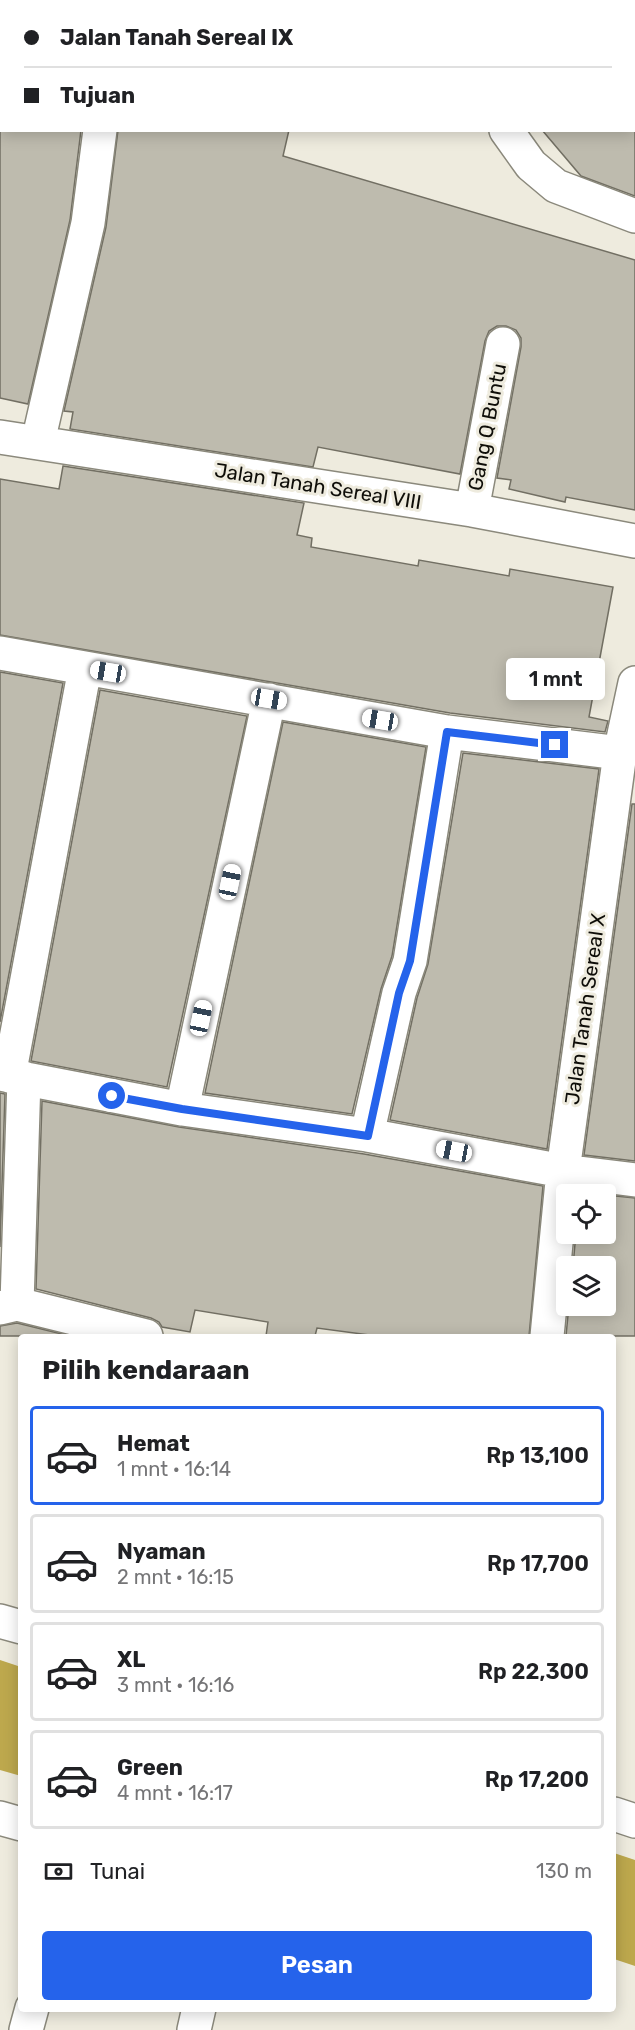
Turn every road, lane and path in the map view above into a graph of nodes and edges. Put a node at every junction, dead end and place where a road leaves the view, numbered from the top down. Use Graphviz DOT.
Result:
graph roads {
  1 [pos="100,132"];
  2 [pos="507,132"];
  3 [pos="635,216"];
  4 [pos="503,344"];
  5 [pos="0,437"];
  6 [pos="38,442"];
  7 [pos="471,510"];
  8 [pos="635,542"];
  9 [pos="0,653"];
  10 [pos="85,668"];
  11 [pos="635,683"];
  12 [pos="269,699"];
  13 [pos="447,732"];
  14 [pos="620,753"];
  15 [pos="11,1076"];
  16 [pos="182,1109"];
  17 [pos="368,1136"];
  18 [pos="563,1171"];
  19 [pos="635,1180"];
  20 [pos="8,1306"];
  21 [pos="137,1334"];
  22 [pos="547,1334"];
  23 [pos="0,1621"];
  24 [pos="18,1626"];
  25 [pos="616,1815"];
  26 [pos="0,1818"];
  27 [pos="635,1821"];
  28 [pos="18,1823"];
  29 [pos="31,2012"];
  30 [pos="198,2012"];
  31 [pos="26,2030"];
  32 [pos="194,2030"];
  1 -- 6 [label="street"];
  2 -- 3 [label="street"];
  4 -- 7 [label="street, Gang Q Buntu"];
  5 -- 6 [label="street, Jalan Tanah Sereal VIII"];
  6 -- 7 [label="street, Jalan Tanah Sereal VIII"];
  7 -- 8 [label="street, Jalan Tanah Sereal VIII"];
  9 -- 10 [label="street"];
  10 -- 12 [label="street"];
  10 -- 15 [label="street"];
  11 -- 14 [label="street, Jalan Tanah Sereal X"];
  12 -- 13 [label="street"];
  12 -- 16 [label="street"];
  13 -- 14 [label="street"];
  13 -- 17 [label="street"];
  14 -- 18 [label="street, Jalan Tanah Sereal X"];
  15 -- 16 [label="street"];
  15 -- 20 [label="street"];
  16 -- 17 [label="street"];
  17 -- 18 [label="street"];
  18 -- 19 [label="street"];
  18 -- 22 [label="street, Jalan Tanah Sereal X"];
  20 -- 21 [label="street"];
  23 -- 24 [label="street"];
  25 -- 27 [label="street"];
  26 -- 28 [label="street"];
  29 -- 31 [label="street"];
  30 -- 32 [label="street"];
}
